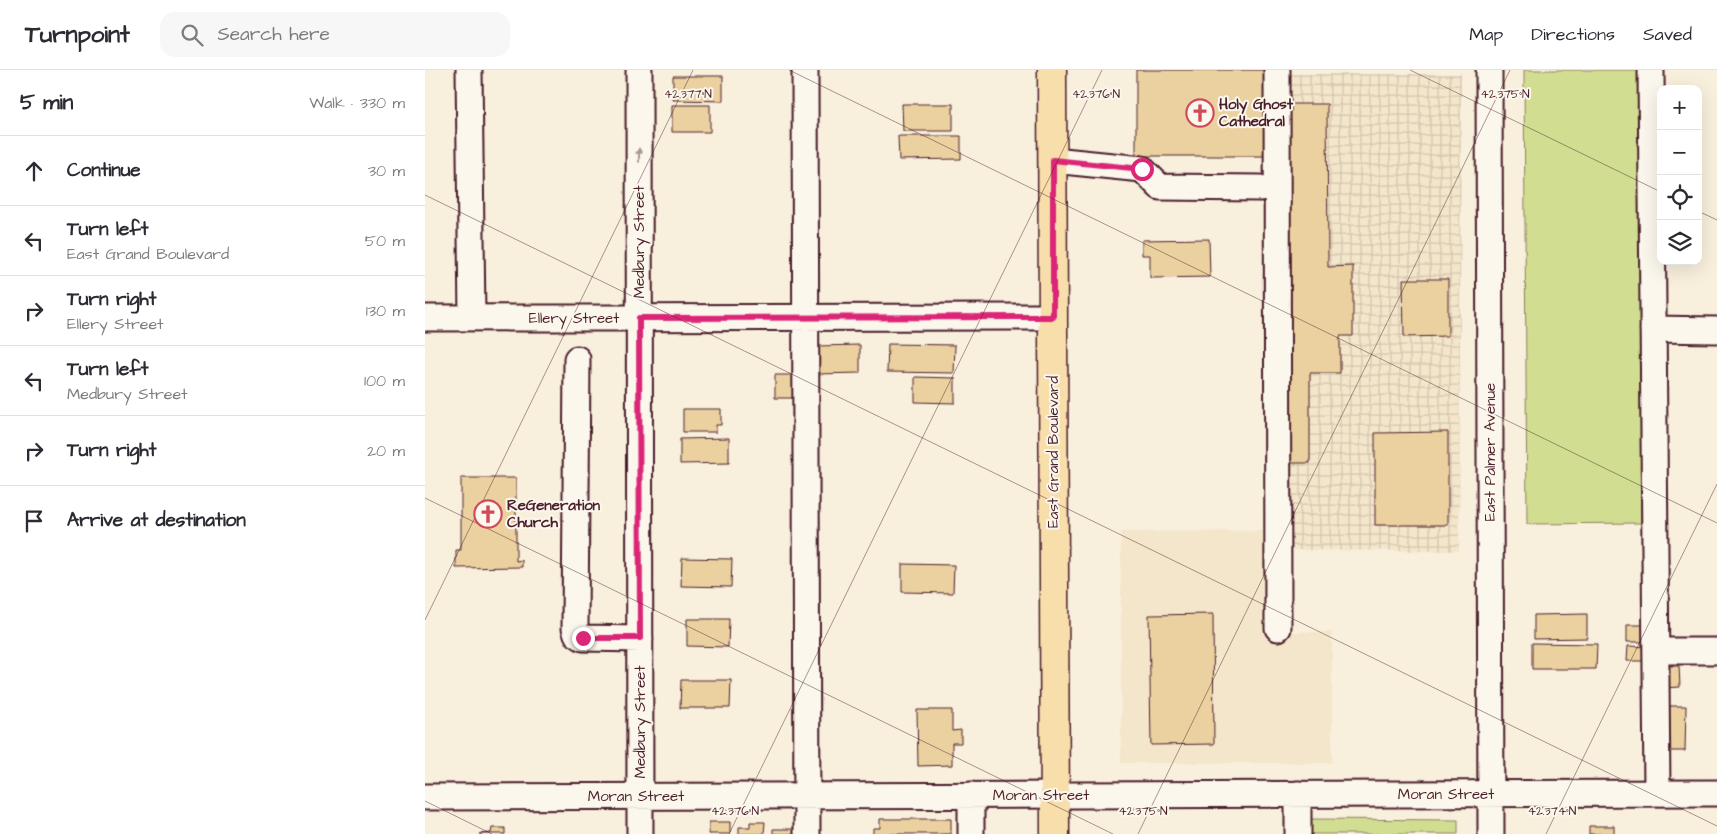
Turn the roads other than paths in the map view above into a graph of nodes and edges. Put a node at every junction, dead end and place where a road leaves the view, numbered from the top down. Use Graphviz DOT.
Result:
graph roads {
  1 [pos="469,70"];
  2 [pos="639,70"];
  3 [pos="805,70"];
  4 [pos="1052,70"];
  5 [pos="1277,70"];
  6 [pos="1489,70"];
  7 [pos="1651,70"];
  8 [pos="1053,160"];
  9 [pos="1260,188"];
  10 [pos="805,317"];
  11 [pos="1053,317"];
  12 [pos="425,318"];
  13 [pos="472,318"];
  14 [pos="639,318"];
  15 [pos="1653,329"];
  16 [pos="1717,330"];
  17 [pos="577,359"];
  18 [pos="1278,628"];
  19 [pos="640,638"];
  20 [pos="1656,651"];
  21 [pos="1717,651"];
  22 [pos="1657,793"];
  23 [pos="1717,793"];
  24 [pos="1298,794"];
  25 [pos="1491,794"];
  26 [pos="971,795"];
  27 [pos="1055,795"];
  28 [pos="640,796"];
  29 [pos="807,796"];
  30 [pos="425,797"];
  31 [pos="640,834"];
  32 [pos="807,834"];
  33 [pos="971,834"];
  34 [pos="1055,834"];
  35 [pos="1298,834"];
  36 [pos="1491,834"];
  1 -- 13 [label="street"];
  14 -- 2 [label="street, Medbury Street, one-way"];
  3 -- 10 [label="street"];
  4 -- 8 [label="main road, East Grand Boulevard"];
  5 -- 18 [label="street"];
  6 -- 25 [label="street, East Palmer Avenue"];
  7 -- 15 [label="street"];
  8 -- 9 [label="street"];
  8 -- 11 [label="main road, East Grand Boulevard"];
  10 -- 11 [label="street, Ellery Street"];
  10 -- 14 [label="street, Ellery Street"];
  10 -- 29 [label="street"];
  11 -- 27 [label="main road, East Grand Boulevard"];
  12 -- 13 [label="street, Ellery Street"];
  13 -- 14 [label="street, Ellery Street"];
  14 -- 19 [label="street, Medbury Street"];
  15 -- 16 [label="street"];
  15 -- 20 [label="street"];
  17 -- 19 [label="street"];
  19 -- 28 [label="street, Medbury Street"];
  20 -- 21 [label="street"];
  20 -- 22 [label="street"];
  22 -- 23 [label="street, Moran Street"];
  22 -- 25 [label="street, Moran Street"];
  24 -- 25 [label="street, Moran Street"];
  24 -- 27 [label="street, Moran Street"];
  24 -- 35 [label="street"];
  25 -- 36 [label="street, East Palmer Avenue"];
  26 -- 27 [label="street, Moran Street"];
  26 -- 29 [label="street, Moran Street"];
  26 -- 33 [label="street"];
  27 -- 34 [label="main road, East Grand Boulevard"];
  28 -- 29 [label="street, Moran Street"];
  28 -- 30 [label="street, Moran Street"];
  28 -- 31 [label="street, Medbury Street"];
  29 -- 32 [label="street"];
}
